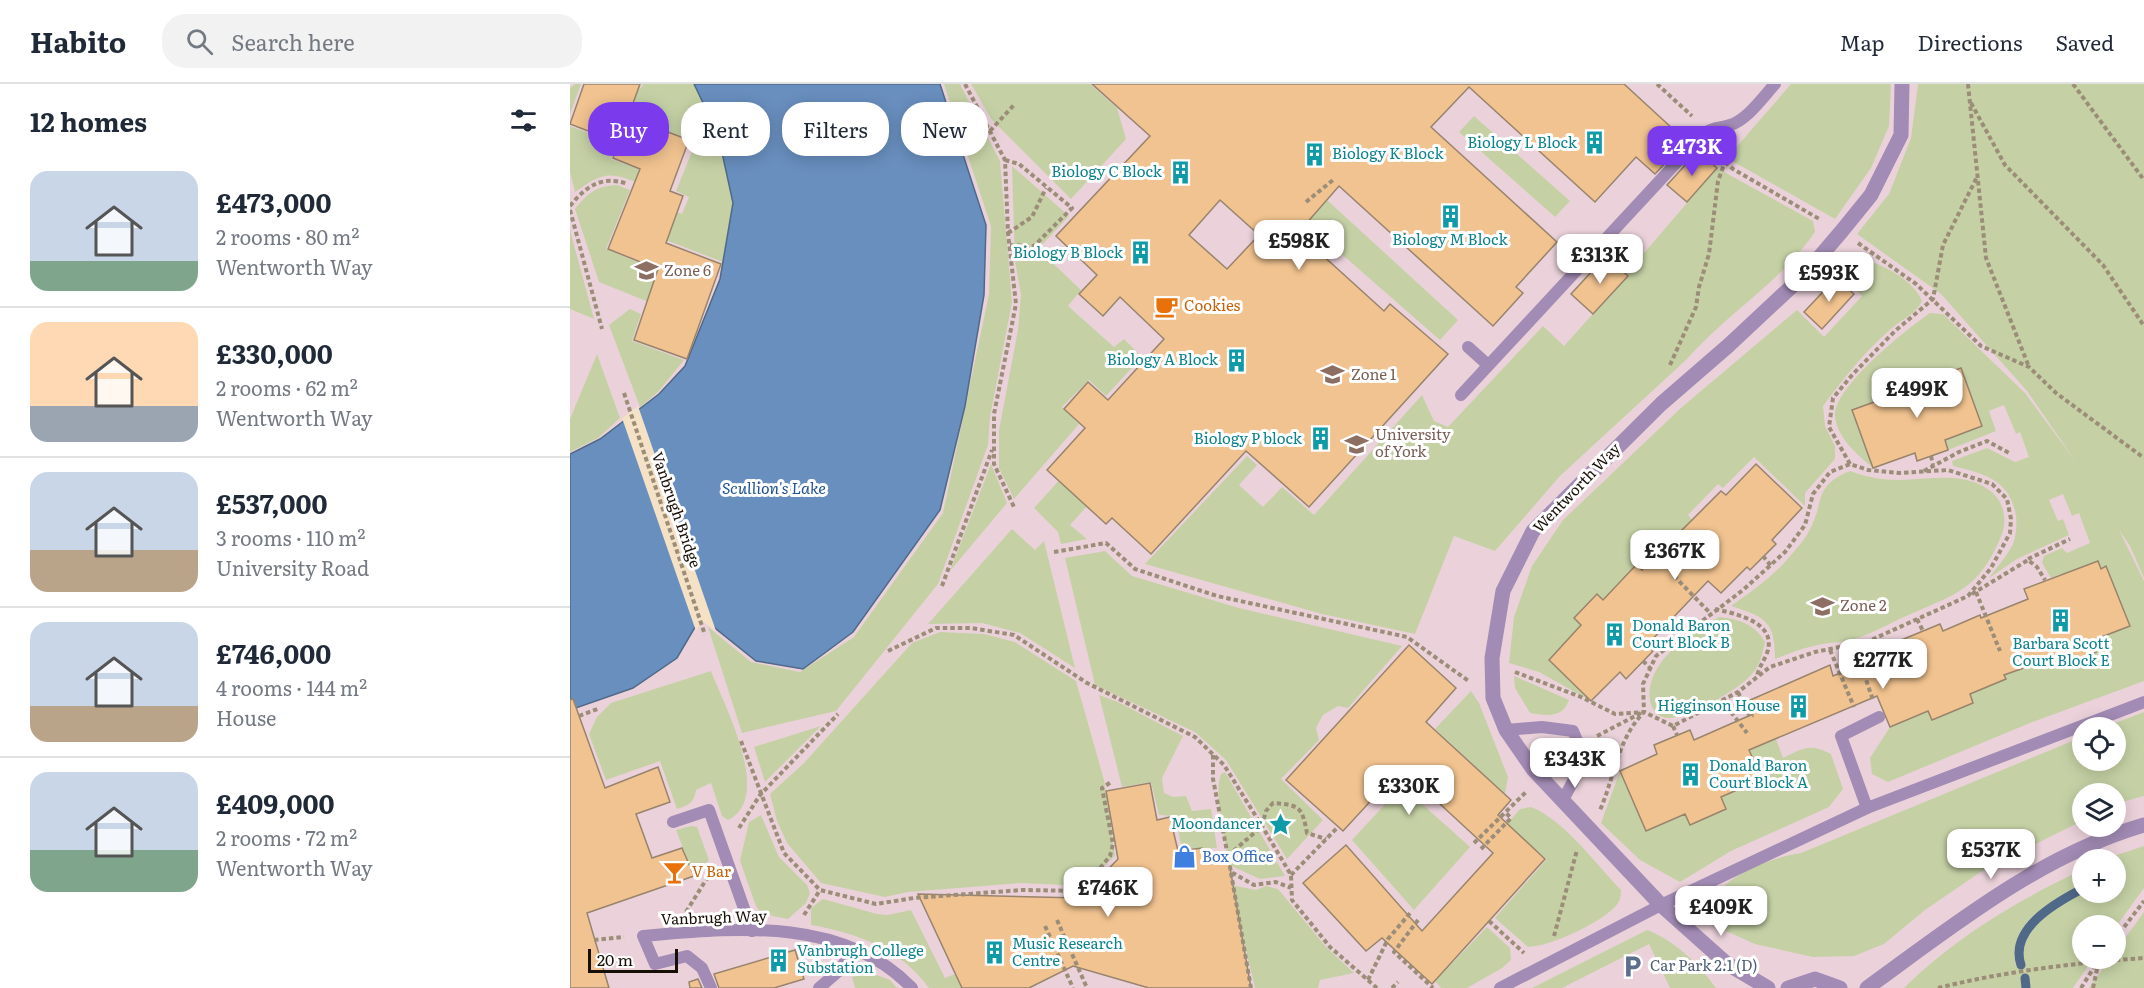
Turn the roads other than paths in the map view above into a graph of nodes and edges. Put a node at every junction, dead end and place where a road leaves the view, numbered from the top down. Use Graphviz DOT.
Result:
graph roads {
  1 [pos="1775,84"];
  2 [pos="1902,84"];
  3 [pos="1468,347"];
  4 [pos="1488,365"];
  5 [pos="1461,395"];
  6 [pos="2144,702"];
  7 [pos="1879,717"];
  8 [pos="1506,730"];
  9 [pos="1563,800"];
  10 [pos="1867,808"];
  11 [pos="673,822"];
  12 [pos="2144,825"];
  13 [pos="1661,905"];
  14 [pos="752,931"];
  15 [pos="852,948"];
  16 [pos="711,988"];
  17 [pos="819,988"];
  18 [pos="912,988"];
  19 [pos="1500,988"];
  20 [pos="1768,988"];
  21 [pos="1788,988"];
  22 [pos="1840,988"];
  23 [pos="1867,988"];
  1 -- 4 [label="lane"];
  2 -- 8 [label="street, Wentworth Way"];
  3 -- 4 [label="lane"];
  4 -- 5 [label="lane"];
  6 -- 10 [label="lane"];
  7 -- 10 [label="lane"];
  8 -- 9 [label="street, Wentworth Way"];
  8 -- 9 [label="lane"];
  9 -- 13 [label="street, Wentworth Way"];
  10 -- 13 [label="lane"];
  11 -- 14 [label="lane"];
  12 -- 23 [label="street"];
  13 -- 19 [label="lane"];
  13 -- 20 [label="street, Wentworth Way"];
  14 -- 15 [label="lane, Vanbrugh Way"];
  14 -- 16 [label="lane, Vanbrugh Way"];
  15 -- 17 [label="lane"];
  15 -- 18 [label="lane, Vanbrugh Way"];
  21 -- 22 [label="street"];
}
